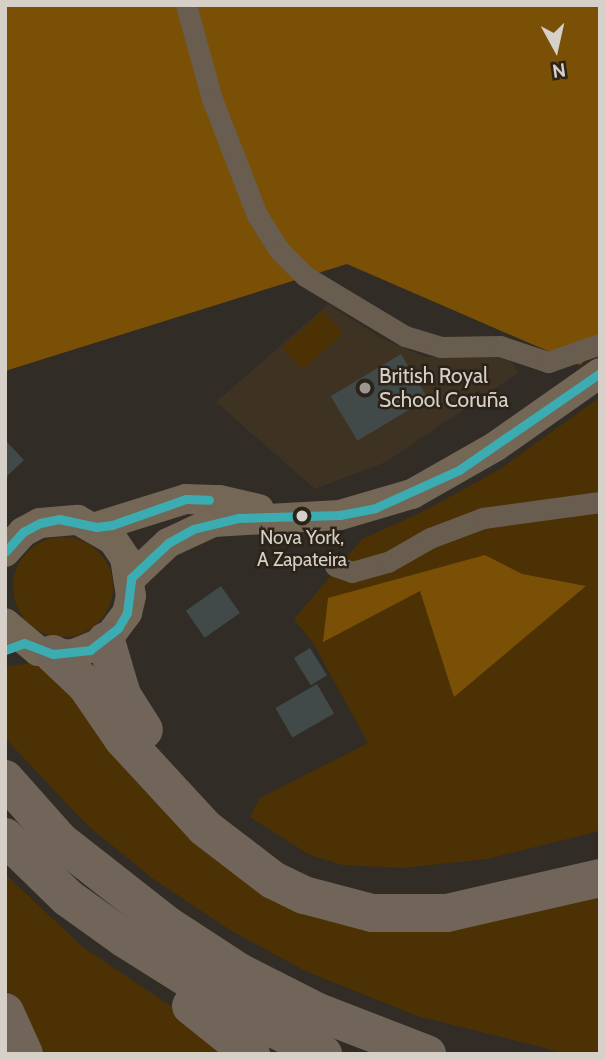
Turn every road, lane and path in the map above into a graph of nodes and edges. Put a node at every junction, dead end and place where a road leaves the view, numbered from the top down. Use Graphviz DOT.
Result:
graph roads {
  1 [pos="186,5"];
  2 [pos="600,344"];
  3 [pos="600,373"];
  4 [pos="600,502"];
  5 [pos="282,517"];
  6 [pos="96,527"];
  7 [pos="5,552"];
  8 [pos="335,566"];
  9 [pos="131,578"];
  10 [pos="106,641"];
  11 [pos="22,643"];
  12 [pos="5,779"];
  13 [pos="5,836"];
  14 [pos="5,850"];
  15 [pos="600,854"];
  16 [pos="600,878"];
  17 [pos="5,1013"];
  18 [pos="5,1042"];
  19 [pos="11,1054"];
  20 [pos="24,1054"];
  21 [pos="251,1054"];
  22 [pos="323,1054"];
  23 [pos="427,1054"];
  1 -- 2 [label="street"];
  3 -- 5 [label="street"];
  4 -- 8 [label="street"];
  5 -- 6 [label="street"];
  5 -- 9 [label="street"];
  6 -- 7 [label="street"];
  6 -- 9 [label="street"];
  9 -- 10 [label="street"];
  10 -- 11 [label="street"];
  10 -- 15 [label="highway"];
  11 -- 16 [label="highway"];
  12 -- 23 [label="highway"];
  13 -- 22 [label="highway"];
  14 -- 21 [label="highway"];
  17 -- 20 [label="highway"];
  18 -- 19 [label="highway"];
}
